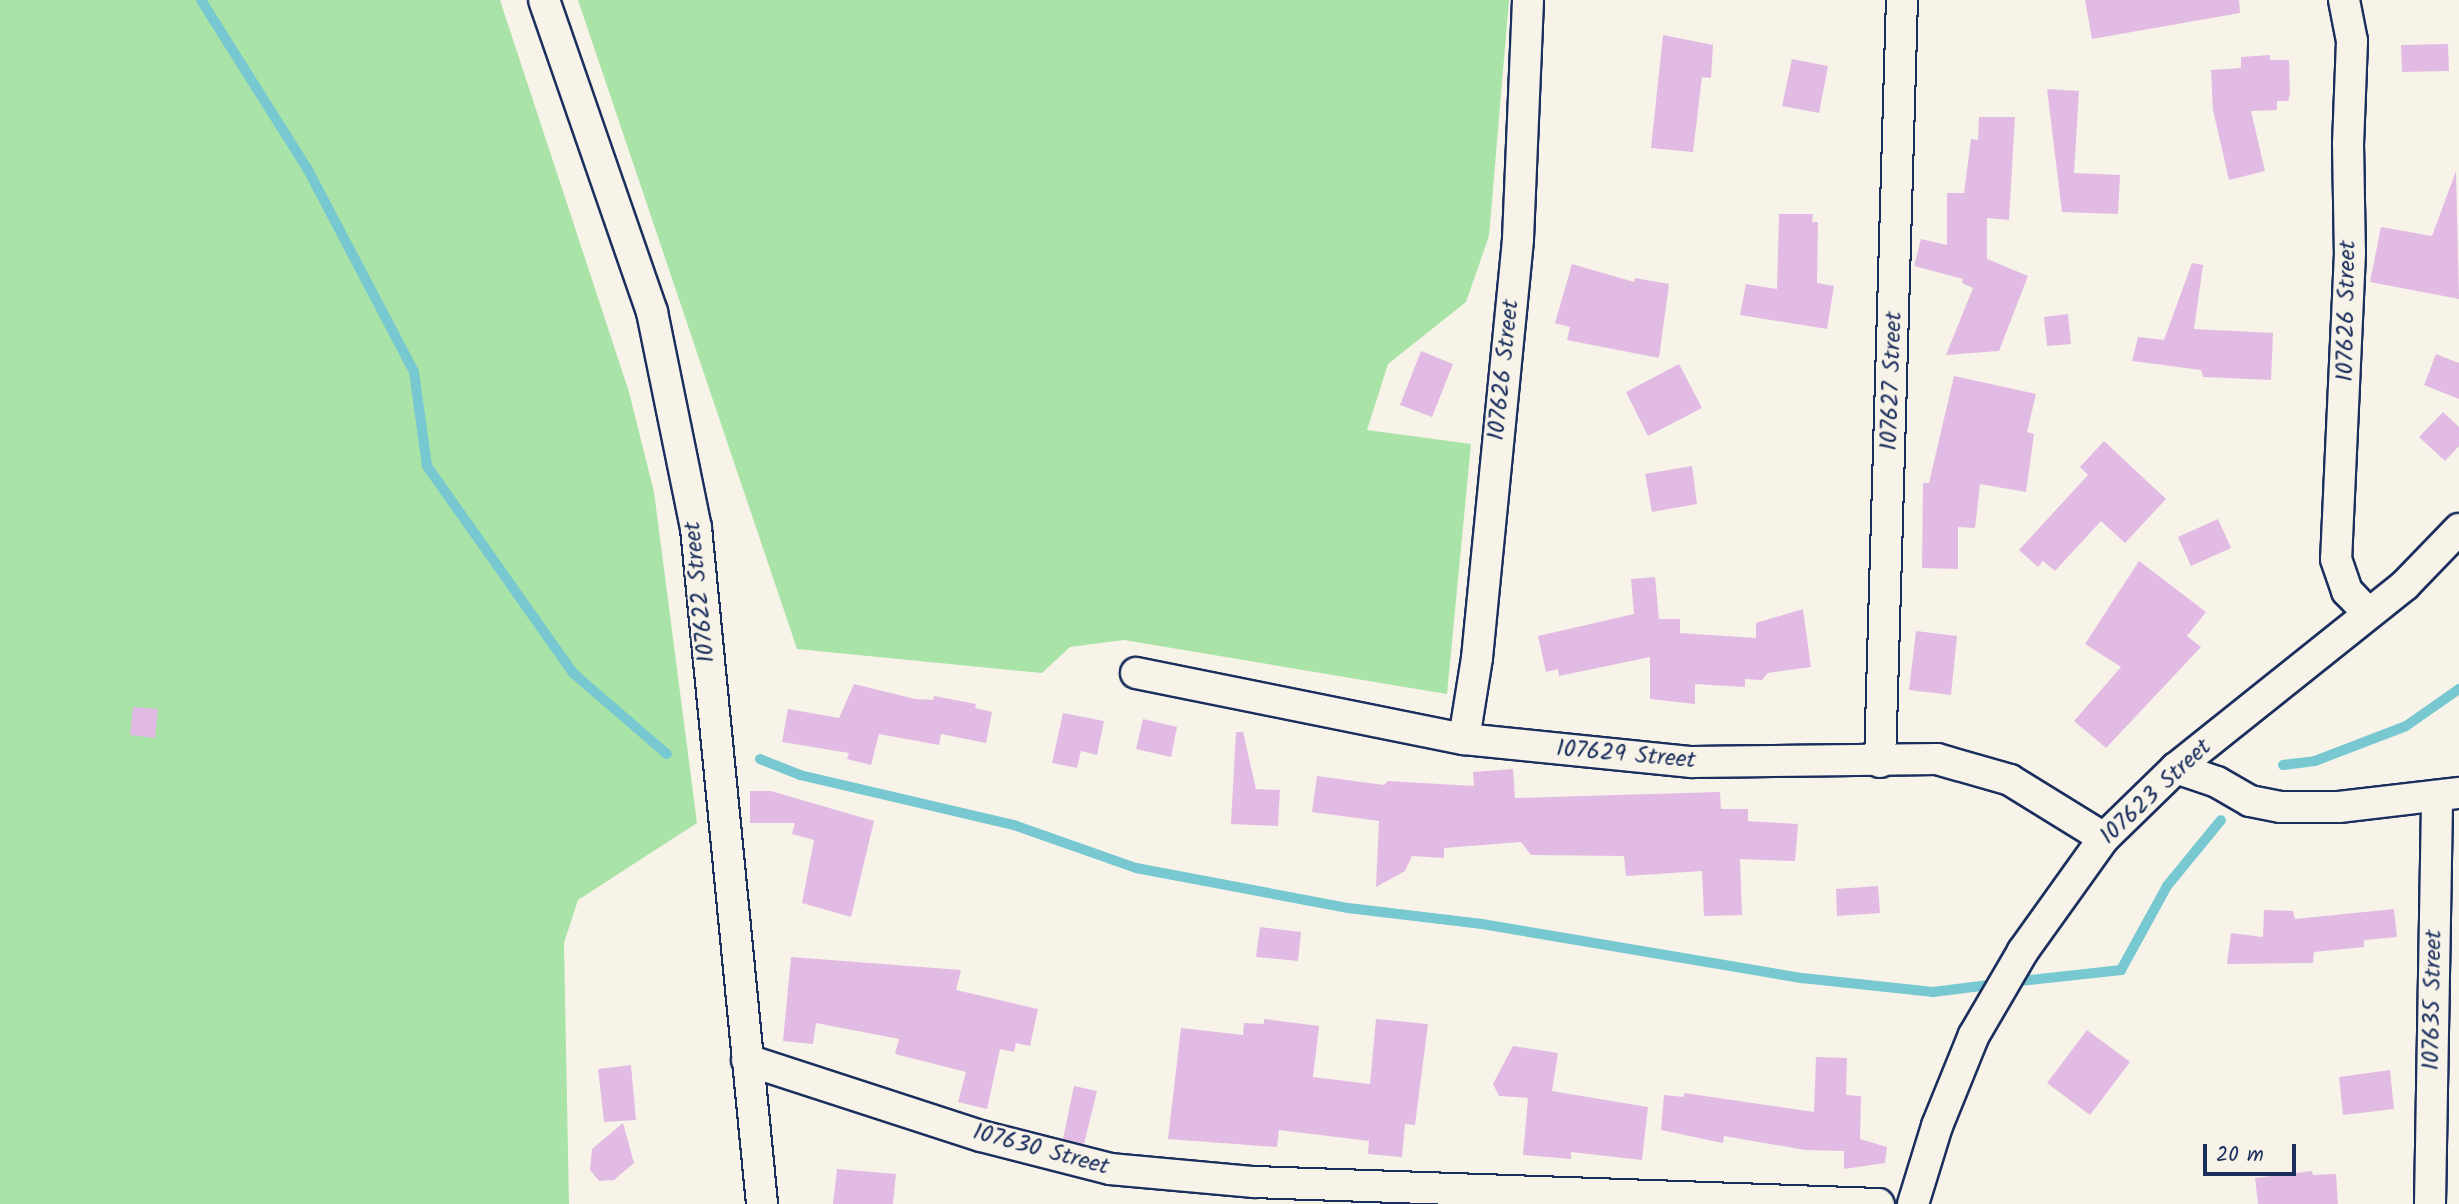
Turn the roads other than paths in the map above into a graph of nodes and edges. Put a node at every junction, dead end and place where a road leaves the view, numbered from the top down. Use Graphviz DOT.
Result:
graph roads {
  1 [pos="544,0"];
  2 [pos="1528,0"];
  3 [pos="1902,0"];
  4 [pos="2344,0"];
  5 [pos="2459,529"];
  6 [pos="2368,613"];
  7 [pos="1136,673"];
  8 [pos="1464,739"];
  9 [pos="1881,762"];
  10 [pos="2176,768"];
  11 [pos="2448,795"];
  12 [pos="2104,838"];
  13 [pos="747,1060"];
  14 [pos="1345,1194"];
  15 [pos="1602,1200"];
  16 [pos="762,1204"];
  17 [pos="1879,1204"];
  18 [pos="1913,1204"];
  19 [pos="2430,1204"];
  1 -- 13 [label="street, 107622 Street"];
  2 -- 8 [label="street, 107626 Street"];
  3 -- 9 [label="street, 107627 Street"];
  4 -- 6 [label="street, 107626 Street"];
  5 -- 6 [label="street, 107623 Street"];
  6 -- 10 [label="street, 107623 Street"];
  7 -- 8 [label="street, 107629 Street"];
  8 -- 9 [label="street, 107629 Street"];
  9 -- 12 [label="street, 107629 Street"];
  10 -- 11 [label="street"];
  10 -- 12 [label="street, 107623 Street"];
  11 -- 19 [label="street, 107635 Street"];
  12 -- 18 [label="street, 107623 Street"];
  13 -- 14 [label="street, 107630 Street"];
  13 -- 16 [label="street, 107622 Street"];
  14 -- 15 [label="street, 107630 Street"];
  15 -- 17 [label="street, 107630 Street"];
}
